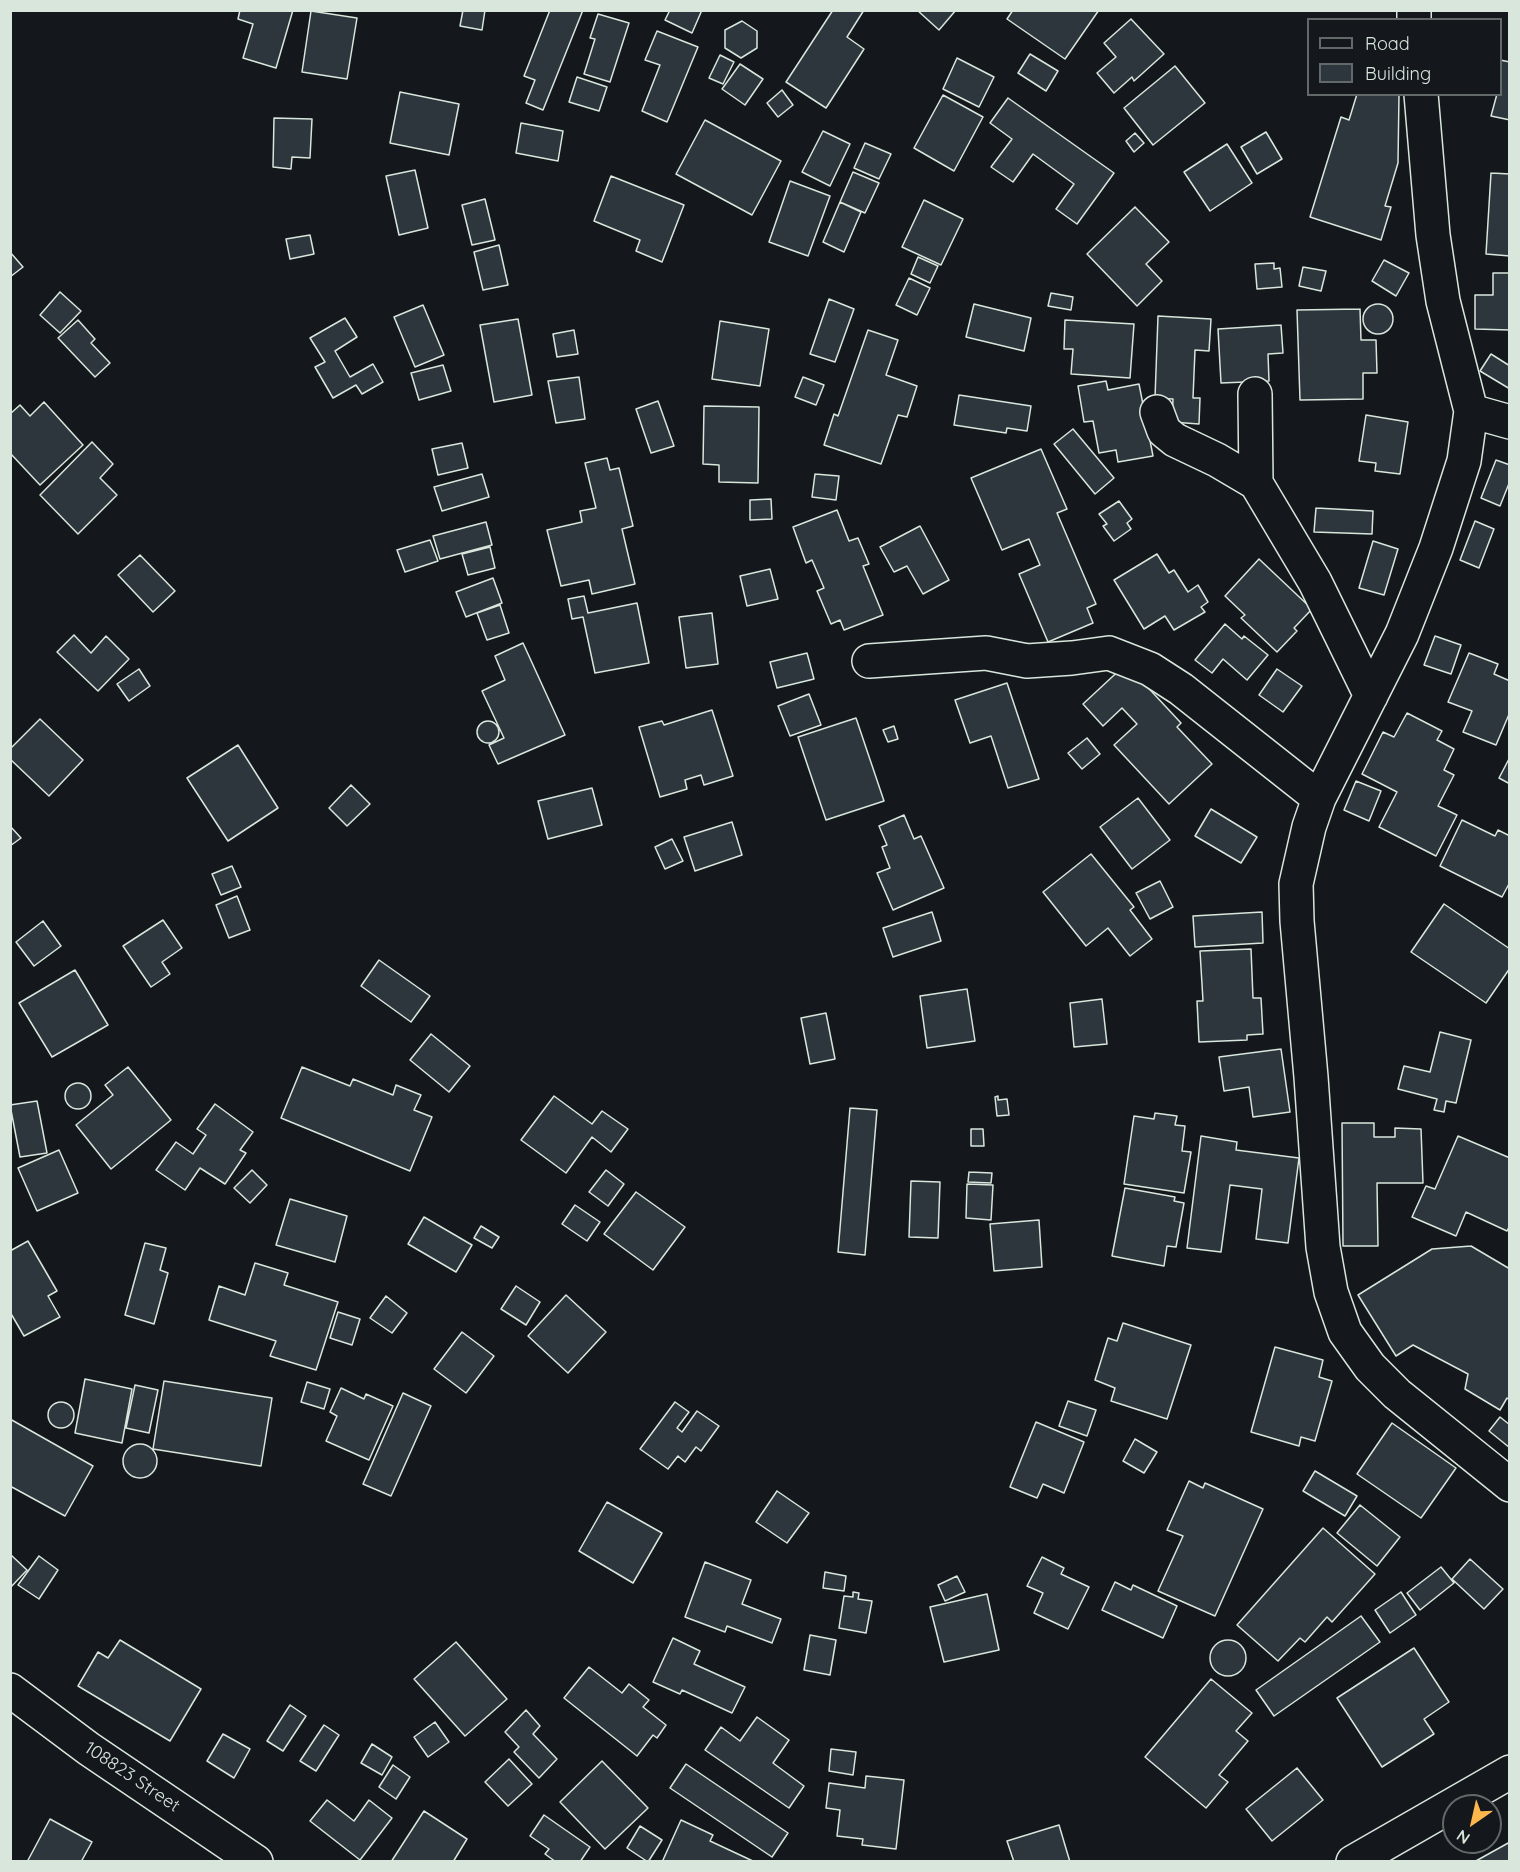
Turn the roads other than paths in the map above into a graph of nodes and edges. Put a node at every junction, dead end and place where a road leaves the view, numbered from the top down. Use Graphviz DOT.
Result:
graph roads {
  1 [pos="1421,96"];
  2 [pos="1255,394"];
  3 [pos="1471,411"];
  4 [pos="1157,412"];
  5 [pos="1509,422"];
  6 [pos="1256,483"];
  7 [pos="869,661"];
  8 [pos="1371,696"];
  9 [pos="1319,798"];
  10 [pos="1509,1485"];
  11 [pos="10,1690"];
  12 [pos="1509,1772"];
  13 [pos="256,1862"];
  14 [pos="1353,1862"];
  1 -- 3 [label="street"];
  2 -- 6 [label="street"];
  3 -- 5 [label="street"];
  3 -- 8 [label="street"];
  4 -- 6 [label="street"];
  6 -- 8 [label="street"];
  7 -- 9 [label="street"];
  8 -- 9 [label="street"];
  9 -- 10 [label="street"];
  11 -- 13 [label="street, 108823 Street"];
  12 -- 14 [label="street"];
}
